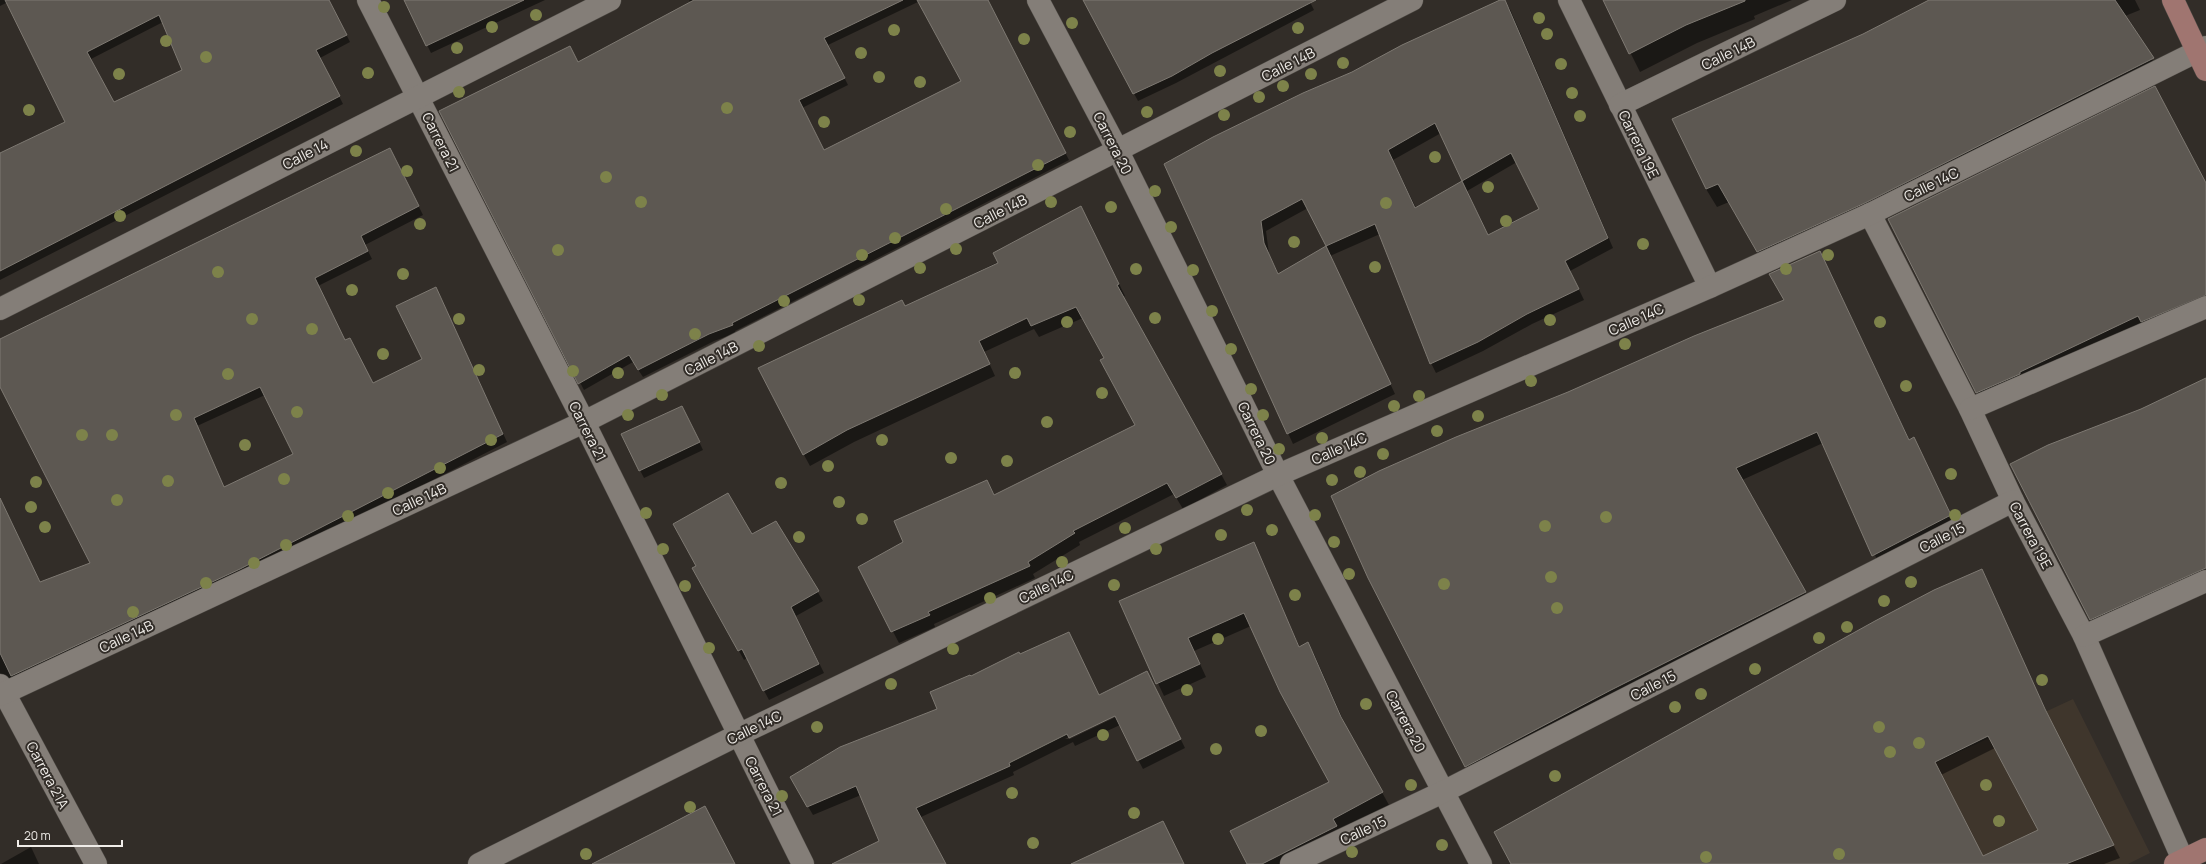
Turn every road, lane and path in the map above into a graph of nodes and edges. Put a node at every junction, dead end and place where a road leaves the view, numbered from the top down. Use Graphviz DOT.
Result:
graph roads {
  1 [pos="368,0"];
  2 [pos="610,0"];
  3 [pos="1038,0"];
  4 [pos="1412,0"];
  5 [pos="1569,0"];
  6 [pos="1835,0"];
  7 [pos="2173,0"];
  8 [pos="2203,56"];
  9 [pos="418,97"];
  10 [pos="1620,105"];
  11 [pos="1118,152"];
  12 [pos="1870,214"];
  13 [pos="1710,287"];
  14 [pos="2206,307"];
  15 [pos="0,309"];
  16 [pos="1970,409"];
  17 [pos="584,422"];
  18 [pos="1278,475"];
  19 [pos="2013,501"];
  20 [pos="2206,582"];
  21 [pos="2084,636"];
  22 [pos="1,691"];
  23 [pos="738,735"];
  24 [pos="1443,792"];
  25 [pos="2206,849"];
  26 [pos="2179,862"];
  27 [pos="96,864"];
  28 [pos="479,864"];
  29 [pos="803,864"];
  30 [pos="1291,864"];
  31 [pos="1481,864"];
  1 -- 9 [label="street, Carrera 21"];
  2 -- 9 [label="street, Calle 14"];
  3 -- 11 [label="street, Carrera 20"];
  4 -- 11 [label="street, Calle 14B"];
  5 -- 10 [label="street, Carrera 19E"];
  6 -- 10 [label="street, Calle 14B"];
  7 -- 8 [label="street"];
  8 -- 12 [label="street, Calle 14C"];
  9 -- 15 [label="street, Calle 14"];
  9 -- 17 [label="street, Carrera 21"];
  10 -- 13 [label="street, Carrera 19E"];
  11 -- 17 [label="street, Calle 14B"];
  11 -- 18 [label="street, Carrera 20"];
  12 -- 13 [label="street, Calle 14C"];
  12 -- 16 [label="street, Carrera 19E"];
  13 -- 18 [label="street, Calle 14C"];
  14 -- 16 [label="street"];
  16 -- 19 [label="street, Carrera 19E"];
  17 -- 22 [label="street, Calle 14B"];
  17 -- 23 [label="street, Carrera 21"];
  18 -- 23 [label="street, Calle 14C"];
  18 -- 24 [label="street, Carrera 20"];
  19 -- 21 [label="street, Carrera 19E"];
  19 -- 24 [label="street, Calle 15"];
  20 -- 21 [label="street"];
  21 -- 26 [label="street, Carrera 19E"];
  22 -- 27 [label="street, Carrera 21A"];
  23 -- 28 [label="street, Calle 14C"];
  23 -- 29 [label="street, Carrera 21"];
  24 -- 30 [label="street, Calle 15"];
  24 -- 31 [label="street, Carrera 20"];
  25 -- 26 [label="street"];
}
